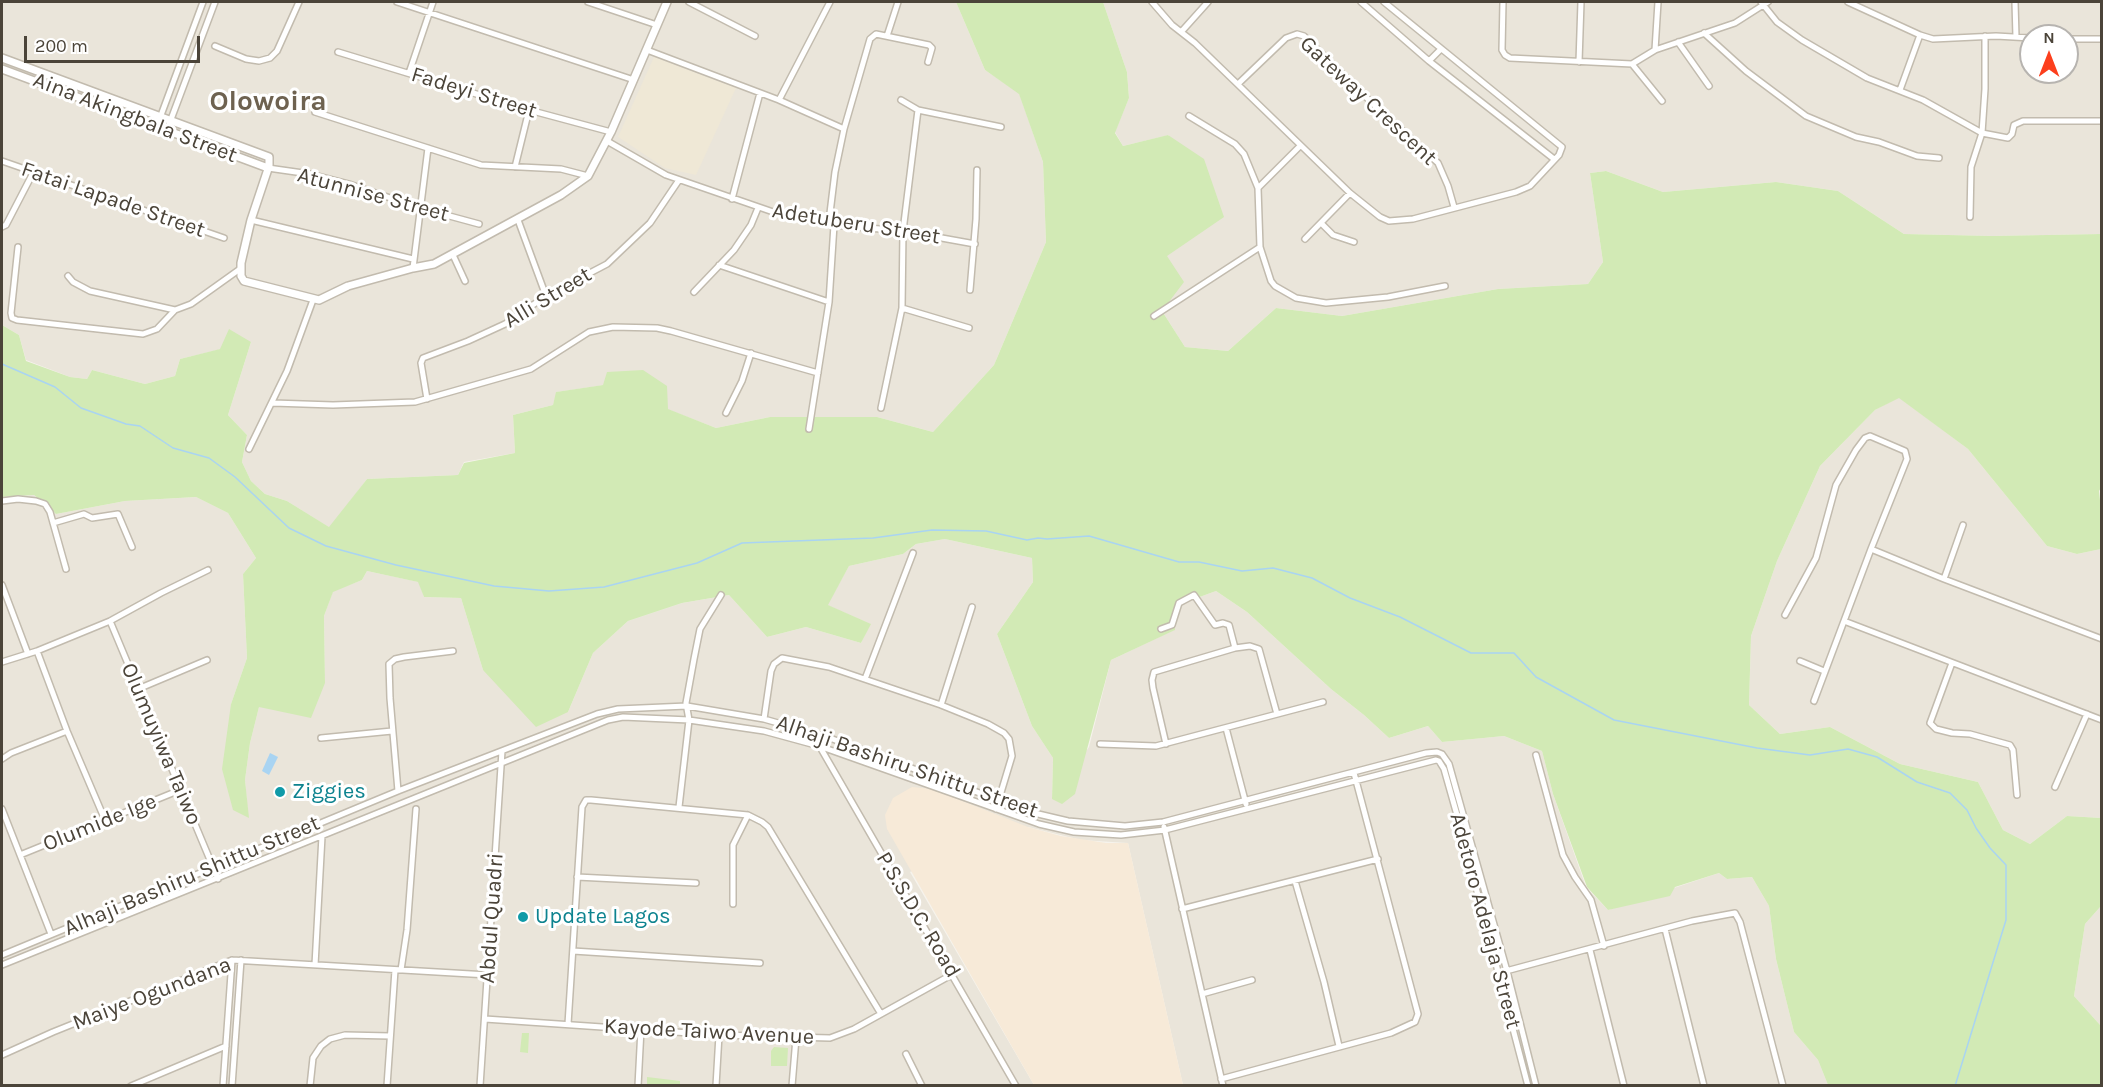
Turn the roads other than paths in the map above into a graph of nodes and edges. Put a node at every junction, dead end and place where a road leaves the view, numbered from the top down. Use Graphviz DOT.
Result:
graph roads {
  1 [pos="203,2"];
  2 [pos="215,2"];
  3 [pos="299,2"];
  4 [pos="397,2"];
  5 [pos="433,2"];
  6 [pos="588,2"];
  7 [pos="667,2"];
  8 [pos="690,2"];
  9 [pos="830,2"];
  10 [pos="898,2"];
  11 [pos="1152,2"];
  12 [pos="1208,2"];
  13 [pos="1361,2"];
  14 [pos="1384,2"];
  15 [pos="1503,2"];
  16 [pos="1581,2"];
  17 [pos="1658,2"];
  18 [pos="1848,2"];
  19 [pos="2015,2"];
  20 [pos="1764,3"];
  21 [pos="429,12"];
  22 [pos="657,25"];
  23 [pos="1182,31"];
  24 [pos="1704,33"];
  25 [pos="1920,35"];
  26 [pos="755,36"];
  27 [pos="887,36"];
  28 [pos="1985,36"];
  29 [pos="2016,37"];
  30 [pos="2019,37"];
  31 [pos="2079,39"];
  32 [pos="2102,39"];
  33 [pos="1678,42"];
  34 [pos="215,45"];
  35 [pos="1441,49"];
  36 [pos="647,50"];
  37 [pos="1655,50"];
  38 [pos="338,52"];
  39 [pos="2,58"];
  40 [pos="1429,61"];
  41 [pos="928,62"];
  42 [pos="1579,62"];
  43 [pos="1632,64"];
  44 [pos="2,69"];
  45 [pos="409,73"];
  46 [pos="634,80"];
  47 [pos="1238,84"];
  48 [pos="1709,86"];
  49 [pos="1900,90"];
  50 [pos="760,93"];
  51 [pos="779,100"];
  52 [pos="901,100"];
  53 [pos="1662,100"];
  54 [pos="529,110"];
  55 [pos="918,110"];
  56 [pos="315,112"];
  57 [pos="162,116"];
  58 [pos="1189,116"];
  59 [pos="171,120"];
  60 [pos="2102,121"];
  61 [pos="157,126"];
  62 [pos="1001,127"];
  63 [pos="844,129"];
  64 [pos="167,130"];
  65 [pos="611,132"];
  66 [pos="1982,133"];
  67 [pos="607,141"];
  68 [pos="1300,146"];
  69 [pos="428,148"];
  70 [pos="1939,158"];
  71 [pos="1554,159"];
  72 [pos="2,161"];
  73 [pos="515,167"];
  74 [pos="268,168"];
  75 [pos="977,170"];
  76 [pos="33,173"];
  77 [pos="588,176"];
  78 [pos="679,180"];
  79 [pos="1258,188"];
  80 [pos="1350,193"];
  81 [pos="732,199"];
  82 [pos="1454,207"];
  83 [pos="420,208"];
  84 [pos="758,208"];
  85 [pos="1970,217"];
  86 [pos="251,220"];
  87 [pos="518,220"];
  88 [pos="1321,223"];
  89 [pos="479,224"];
  90 [pos="834,225"];
  91 [pos="2,227"];
  92 [pos="903,231"];
  93 [pos="224,238"];
  94 [pos="1305,239"];
  95 [pos="1354,242"];
  96 [pos="975,244"];
  97 [pos="18,247"];
  98 [pos="1260,247"];
  99 [pos="453,255"];
  100 [pos="413,259"];
  101 [pos="719,265"];
  102 [pos="413,268"];
  103 [pos="240,269"];
  104 [pos="69,276"];
  105 [pos="465,281"];
  106 [pos="1445,286"];
  107 [pos="970,290"];
  108 [pos="694,292"];
  109 [pos="546,296"];
  110 [pos="313,300"];
  111 [pos="829,302"];
  112 [pos="902,308"];
  113 [pos="175,310"];
  114 [pos="1154,316"];
  115 [pos="969,328"];
  116 [pos="751,353"];
  117 [pos="819,373"];
  118 [pos="427,399"];
  119 [pos="273,403"];
  120 [pos="881,408"];
  121 [pos="726,413"];
  122 [pos="809,429"];
  123 [pos="249,449"];
  124 [pos="2,501"];
  125 [pos="53,523"];
  126 [pos="1963,525"];
  127 [pos="132,547"];
  128 [pos="1871,549"];
  129 [pos="913,553"];
  130 [pos="66,569"];
  131 [pos="208,570"];
  132 [pos="1944,579"];
  133 [pos="2,585"];
  134 [pos="721,595"];
  135 [pos="972,608"];
  136 [pos="1785,615"];
  137 [pos="110,621"];
  138 [pos="1844,621"];
  139 [pos="1161,629"];
  140 [pos="2102,639"];
  141 [pos="1235,648"];
  142 [pos="37,651"];
  143 [pos="453,651"];
  144 [pos="28,654"];
  145 [pos="207,660"];
  146 [pos="1800,661"];
  147 [pos="2,662"];
  148 [pos="1952,663"];
  149 [pos="1824,670"];
  150 [pos="865,679"];
  151 [pos="138,689"];
  152 [pos="1814,701"];
  153 [pos="1323,702"];
  154 [pos="941,705"];
  155 [pos="687,706"];
  156 [pos="1277,714"];
  157 [pos="2087,714"];
  158 [pos="764,718"];
  159 [pos="689,720"];
  160 [pos="2102,720"];
  161 [pos="1226,728"];
  162 [pos="67,731"];
  163 [pos="392,731"];
  164 [pos="820,735"];
  165 [pos="321,738"];
  166 [pos="1100,744"];
  167 [pos="1166,744"];
  168 [pos="819,746"];
  169 [pos="502,751"];
  170 [pos="1442,754"];
  171 [pos="1536,755"];
  172 [pos="2,759"];
  173 [pos="1437,760"];
  174 [pos="502,763"];
  175 [pos="1354,773"];
  176 [pos="1356,781"];
  177 [pos="2055,787"];
  178 [pos="180,790"];
  179 [pos="398,791"];
  180 [pos="2017,795"];
  181 [pos="999,800"];
  182 [pos="1245,801"];
  183 [pos="679,807"];
  184 [pos="416,808"];
  185 [pos="2,809"];
  186 [pos="996,809"];
  187 [pos="1248,809"];
  188 [pos="748,815"];
  189 [pos="105,820"];
  190 [pos="1163,822"];
  191 [pos="1165,830"];
  192 [pos="322,836"];
  193 [pos="20,855"];
  194 [pos="1378,860"];
  195 [pos="213,868"];
  196 [pos="577,877"];
  197 [pos="218,879"];
  198 [pos="1294,881"];
  199 [pos="696,883"];
  200 [pos="733,904"];
  201 [pos="1182,909"];
  202 [pos="1665,929"];
  203 [pos="51,934"];
  204 [pos="1604,946"];
  205 [pos="1590,950"];
  206 [pos="573,951"];
  207 [pos="2,955"];
  208 [pos="232,960"];
  209 [pos="241,960"];
  210 [pos="760,963"];
  211 [pos="2,964"];
  212 [pos="315,965"];
  213 [pos="398,970"];
  214 [pos="1507,971"];
  215 [pos="1499,973"];
  216 [pos="953,974"];
  217 [pos="488,975"];
  218 [pos="1252,980"];
  219 [pos="1202,994"];
  220 [pos="881,1014"];
  221 [pos="485,1019"];
  222 [pos="568,1024"];
  223 [pos="641,1029"];
  224 [pos="719,1035"];
  225 [pos="390,1036"];
  226 [pos="796,1038"];
  227 [pos="226,1046"];
  228 [pos="1340,1046"];
  229 [pos="906,1054"];
  230 [pos="2,1055"];
  231 [pos="1222,1082"];
  232 [pos="1536,1084"];
  233 [pos="1526,1085"];
  234 [pos="131,1086"];
  235 [pos="223,1086"];
  236 [pos="232,1086"];
  237 [pos="310,1086"];
  238 [pos="387,1086"];
  239 [pos="480,1086"];
  240 [pos="638,1086"];
  241 [pos="716,1086"];
  242 [pos="792,1086"];
  243 [pos="922,1086"];
  244 [pos="1016,1086"];
  245 [pos="1624,1086"];
  246 [pos="1704,1086"];
  247 [pos="1783,1086"];
  1 -- 57 [label="street"];
  2 -- 59 [label="street"];
  3 -- 34 [label="street"];
  4 -- 21 [label="street"];
  5 -- 21 [label="street"];
  6 -- 22 [label="street"];
  7 -- 22 [label="street"];
  8 -- 26 [label="street"];
  9 -- 51 [label="street"];
  10 -- 27 [label="street"];
  11 -- 23 [label="street"];
  12 -- 23 [label="street"];
  13 -- 40 [label="street"];
  14 -- 35 [label="street"];
  15 -- 42 [label="street"];
  16 -- 42 [label="street"];
  17 -- 37 [label="street"];
  18 -- 25 [label="street"];
  19 -- 29 [label="street"];
  20 -- 24 [label="street"];
  20 -- 49 [label="street"];
  21 -- 45 [label="street"];
  21 -- 46 [label="street"];
  22 -- 36 [label="street"];
  23 -- 47 [label="street"];
  24 -- 33 [label="street"];
  24 -- 70 [label="street"];
  25 -- 28 [label="street"];
  25 -- 49 [label="street"];
  27 -- 41 [label="street"];
  27 -- 63 [label="street"];
  28 -- 29 [label="street"];
  28 -- 66 [label="street"];
  29 -- 30 [label="street"];
  31 -- 32 [label="street"];
  33 -- 37 [label="street"];
  33 -- 48 [label="street"];
  35 -- 40 [label="street"];
  35 -- 71 [label="street"];
  36 -- 46 [label="street"];
  36 -- 50 [label="street"];
  37 -- 43 [label="street"];
  38 -- 45 [label="street, Fadeyi Street"];
  39 -- 57 [label="street, Aina Akingbala Street"];
  40 -- 71 [label="street"];
  42 -- 43 [label="street"];
  43 -- 53 [label="street"];
  44 -- 61 [label="street, Aina Akingbala Street"];
  45 -- 54 [label="street, Fadeyi Street"];
  46 -- 65 [label="street"];
  47 -- 68 [label="street"];
  47 -- 82 [label="street, Gateway Crescent"];
  49 -- 66 [label="street"];
  50 -- 51 [label="street"];
  50 -- 81 [label="street"];
  51 -- 63 [label="street"];
  52 -- 55 [label="street"];
  54 -- 65 [label="street, Fadeyi Street"];
  54 -- 73 [label="street"];
  55 -- 62 [label="street"];
  55 -- 92 [label="street"];
  56 -- 69 [label="street"];
  57 -- 59 [label="street, Aina Akingbala Street"];
  57 -- 61 [label="street"];
  58 -- 79 [label="street"];
  59 -- 64 [label="street"];
  59 -- 74 [label="street, Aina Akingbala Street"];
  60 -- 66 [label="street"];
  61 -- 64 [label="street, Aina Akingbala Street"];
  63 -- 90 [label="street"];
  64 -- 74 [label="street, Aina Akingbala Street"];
  65 -- 67 [label="street"];
  66 -- 85 [label="street"];
  67 -- 77 [label="street"];
  67 -- 78 [label="street, Adetuberu Street"];
  68 -- 79 [label="street"];
  68 -- 80 [label="street"];
  69 -- 73 [label="street"];
  69 -- 83 [label="street"];
  71 -- 82 [label="street"];
  72 -- 76 [label="street, Fatai Lapade Street"];
  73 -- 77 [label="street"];
  74 -- 83 [label="street, Atunnise Street"];
  74 -- 86 [label="street"];
  75 -- 96 [label="street"];
  76 -- 91 [label="street"];
  76 -- 93 [label="street, Fatai Lapade Street"];
  77 -- 87 [label="street"];
  78 -- 81 [label="street, Adetuberu Street"];
  78 -- 109 [label="street, Alli Street"];
  79 -- 98 [label="street"];
  80 -- 82 [label="street"];
  80 -- 88 [label="street"];
  81 -- 84 [label="street, Adetuberu Street"];
  83 -- 89 [label="street, Atunnise Street"];
  83 -- 100 [label="street"];
  84 -- 90 [label="street, Adetuberu Street"];
  84 -- 101 [label="street"];
  86 -- 100 [label="street"];
  86 -- 103 [label="street"];
  87 -- 99 [label="street"];
  87 -- 109 [label="street"];
  88 -- 94 [label="street"];
  88 -- 95 [label="street"];
  90 -- 92 [label="street, Adetuberu Street"];
  90 -- 111 [label="street"];
  92 -- 96 [label="street, Adetuberu Street"];
  92 -- 112 [label="street"];
  96 -- 107 [label="street"];
  97 -- 113 [label="street"];
  98 -- 106 [label="street"];
  98 -- 114 [label="street"];
  99 -- 102 [label="street"];
  99 -- 105 [label="street"];
  100 -- 102 [label="street"];
  101 -- 108 [label="street"];
  101 -- 111 [label="street"];
  102 -- 110 [label="street"];
  103 -- 110 [label="street"];
  103 -- 113 [label="street"];
  104 -- 113 [label="street"];
  109 -- 118 [label="street, Alli Street"];
  110 -- 119 [label="street"];
  111 -- 117 [label="street"];
  112 -- 115 [label="street"];
  112 -- 120 [label="street"];
  116 -- 117 [label="street"];
  116 -- 118 [label="street"];
  116 -- 121 [label="street"];
  117 -- 122 [label="street"];
  118 -- 119 [label="street"];
  119 -- 123 [label="street"];
  124 -- 125 [label="street"];
  125 -- 127 [label="street"];
  125 -- 130 [label="street"];
  126 -- 132 [label="street"];
  128 -- 132 [label="street"];
  128 -- 136 [label="street"];
  128 -- 138 [label="street"];
  129 -- 150 [label="street"];
  131 -- 137 [label="street"];
  132 -- 140 [label="street"];
  133 -- 144 [label="street"];
  134 -- 155 [label="street"];
  135 -- 154 [label="street"];
  137 -- 142 [label="street"];
  137 -- 151 [label="street, Olumuyiwa Taiwo"];
  138 -- 148 [label="street"];
  138 -- 149 [label="street"];
  139 -- 141 [label="street"];
  141 -- 156 [label="street"];
  141 -- 167 [label="street"];
  142 -- 144 [label="street"];
  142 -- 162 [label="street"];
  143 -- 163 [label="street"];
  144 -- 147 [label="street"];
  145 -- 151 [label="street"];
  146 -- 149 [label="street"];
  148 -- 157 [label="street"];
  148 -- 180 [label="street"];
  149 -- 152 [label="street"];
  150 -- 154 [label="street"];
  150 -- 158 [label="street"];
  151 -- 178 [label="street, Olumuyiwa Taiwo"];
  153 -- 156 [label="street"];
  154 -- 181 [label="street"];
  155 -- 158 [label="street, Alhaji Bashiru Shittu Street"];
  155 -- 159 [label="street"];
  155 -- 169 [label="street, Alhaji Bashiru Shittu Street"];
  156 -- 161 [label="street"];
  157 -- 160 [label="street"];
  157 -- 177 [label="street"];
  158 -- 164 [label="street, Alhaji Bashiru Shittu Street"];
  159 -- 168 [label="street, Alhaji Bashiru Shittu Street"];
  159 -- 174 [label="street, Alhaji Bashiru Shittu Street"];
  159 -- 183 [label="street"];
  161 -- 167 [label="street"];
  161 -- 182 [label="street"];
  162 -- 172 [label="street"];
  162 -- 189 [label="street"];
  163 -- 165 [label="street"];
  163 -- 179 [label="street"];
  164 -- 168 [label="street"];
  164 -- 181 [label="street, Alhaji Bashiru Shittu Street"];
  166 -- 167 [label="street"];
  168 -- 186 [label="street, Alhaji Bashiru Shittu Street"];
  168 -- 216 [label="street, P.S.S.D.C. Road"];
  169 -- 174 [label="street, Abdul Quadri"];
  169 -- 179 [label="street, Alhaji Bashiru Shittu Street"];
  170 -- 173 [label="street"];
  170 -- 175 [label="street, Alhaji Bashiru Shittu Street"];
  170 -- 214 [label="street"];
  171 -- 204 [label="street"];
  173 -- 176 [label="street, Alhaji Bashiru Shittu Street"];
  173 -- 215 [label="street, Adetoro Adelaja Street"];
  174 -- 192 [label="street, Alhaji Bashiru Shittu Street"];
  174 -- 217 [label="street, Abdul Quadri"];
  175 -- 176 [label="street"];
  175 -- 182 [label="street, Alhaji Bashiru Shittu Street"];
  176 -- 187 [label="street, Alhaji Bashiru Shittu Street"];
  176 -- 194 [label="street"];
  178 -- 189 [label="street, Olumide Ige"];
  178 -- 195 [label="street, Olumuyiwa Taiwo"];
  179 -- 195 [label="street, Alhaji Bashiru Shittu Street"];
  181 -- 186 [label="street"];
  181 -- 190 [label="street, Alhaji Bashiru Shittu Street"];
  182 -- 187 [label="street"];
  182 -- 190 [label="street, Alhaji Bashiru Shittu Street"];
  183 -- 188 [label="street"];
  183 -- 196 [label="street"];
  184 -- 213 [label="street"];
  185 -- 193 [label="street"];
  186 -- 191 [label="street, Alhaji Bashiru Shittu Street"];
  187 -- 191 [label="street, Alhaji Bashiru Shittu Street"];
  188 -- 200 [label="street"];
  188 -- 220 [label="street"];
  189 -- 193 [label="street, Olumide Ige"];
  190 -- 191 [label="street"];
  191 -- 201 [label="street"];
  192 -- 197 [label="street, Alhaji Bashiru Shittu Street"];
  192 -- 212 [label="street"];
  193 -- 203 [label="street"];
  194 -- 198 [label="street"];
  194 -- 228 [label="street"];
  195 -- 197 [label="street, Olumuyiwa Taiwo"];
  195 -- 203 [label="street, Alhaji Bashiru Shittu Street"];
  196 -- 199 [label="street"];
  196 -- 206 [label="street"];
  197 -- 211 [label="street, Alhaji Bashiru Shittu Street"];
  198 -- 201 [label="street"];
  198 -- 228 [label="street"];
  201 -- 219 [label="street"];
  202 -- 204 [label="street"];
  202 -- 246 [label="street"];
  202 -- 247 [label="street"];
  203 -- 207 [label="street, Alhaji Bashiru Shittu Street"];
  204 -- 205 [label="street"];
  205 -- 214 [label="street"];
  205 -- 245 [label="street"];
  206 -- 210 [label="street"];
  206 -- 222 [label="street"];
  208 -- 209 [label="street, Maiye Ogundana"];
  208 -- 227 [label="street"];
  208 -- 230 [label="street, Maiye Ogundana"];
  209 -- 212 [label="street, Maiye Ogundana"];
  209 -- 236 [label="street"];
  212 -- 213 [label="street, Maiye Ogundana"];
  213 -- 217 [label="street, Maiye Ogundana"];
  213 -- 225 [label="street"];
  214 -- 215 [label="street"];
  214 -- 232 [label="street"];
  215 -- 233 [label="street, Adetoro Adelaja Street"];
  216 -- 220 [label="street, Kayode Taiwo Avenue"];
  216 -- 244 [label="street, P.S.S.D.C. Road"];
  217 -- 221 [label="street, Abdul Quadri"];
  218 -- 219 [label="street"];
  219 -- 231 [label="street"];
  220 -- 226 [label="street, Kayode Taiwo Avenue"];
  221 -- 222 [label="street, Kayode Taiwo Avenue"];
  221 -- 239 [label="street, Abdul Quadri"];
  222 -- 223 [label="street, Kayode Taiwo Avenue"];
  223 -- 224 [label="street, Kayode Taiwo Avenue"];
  223 -- 240 [label="street"];
  224 -- 226 [label="street, Kayode Taiwo Avenue"];
  224 -- 241 [label="street"];
  225 -- 237 [label="street"];
  225 -- 238 [label="street"];
  226 -- 242 [label="street"];
  227 -- 234 [label="street"];
  227 -- 235 [label="street"];
  228 -- 231 [label="street"];
  229 -- 243 [label="street"];
  232 -- 233 [label="street"];
}
